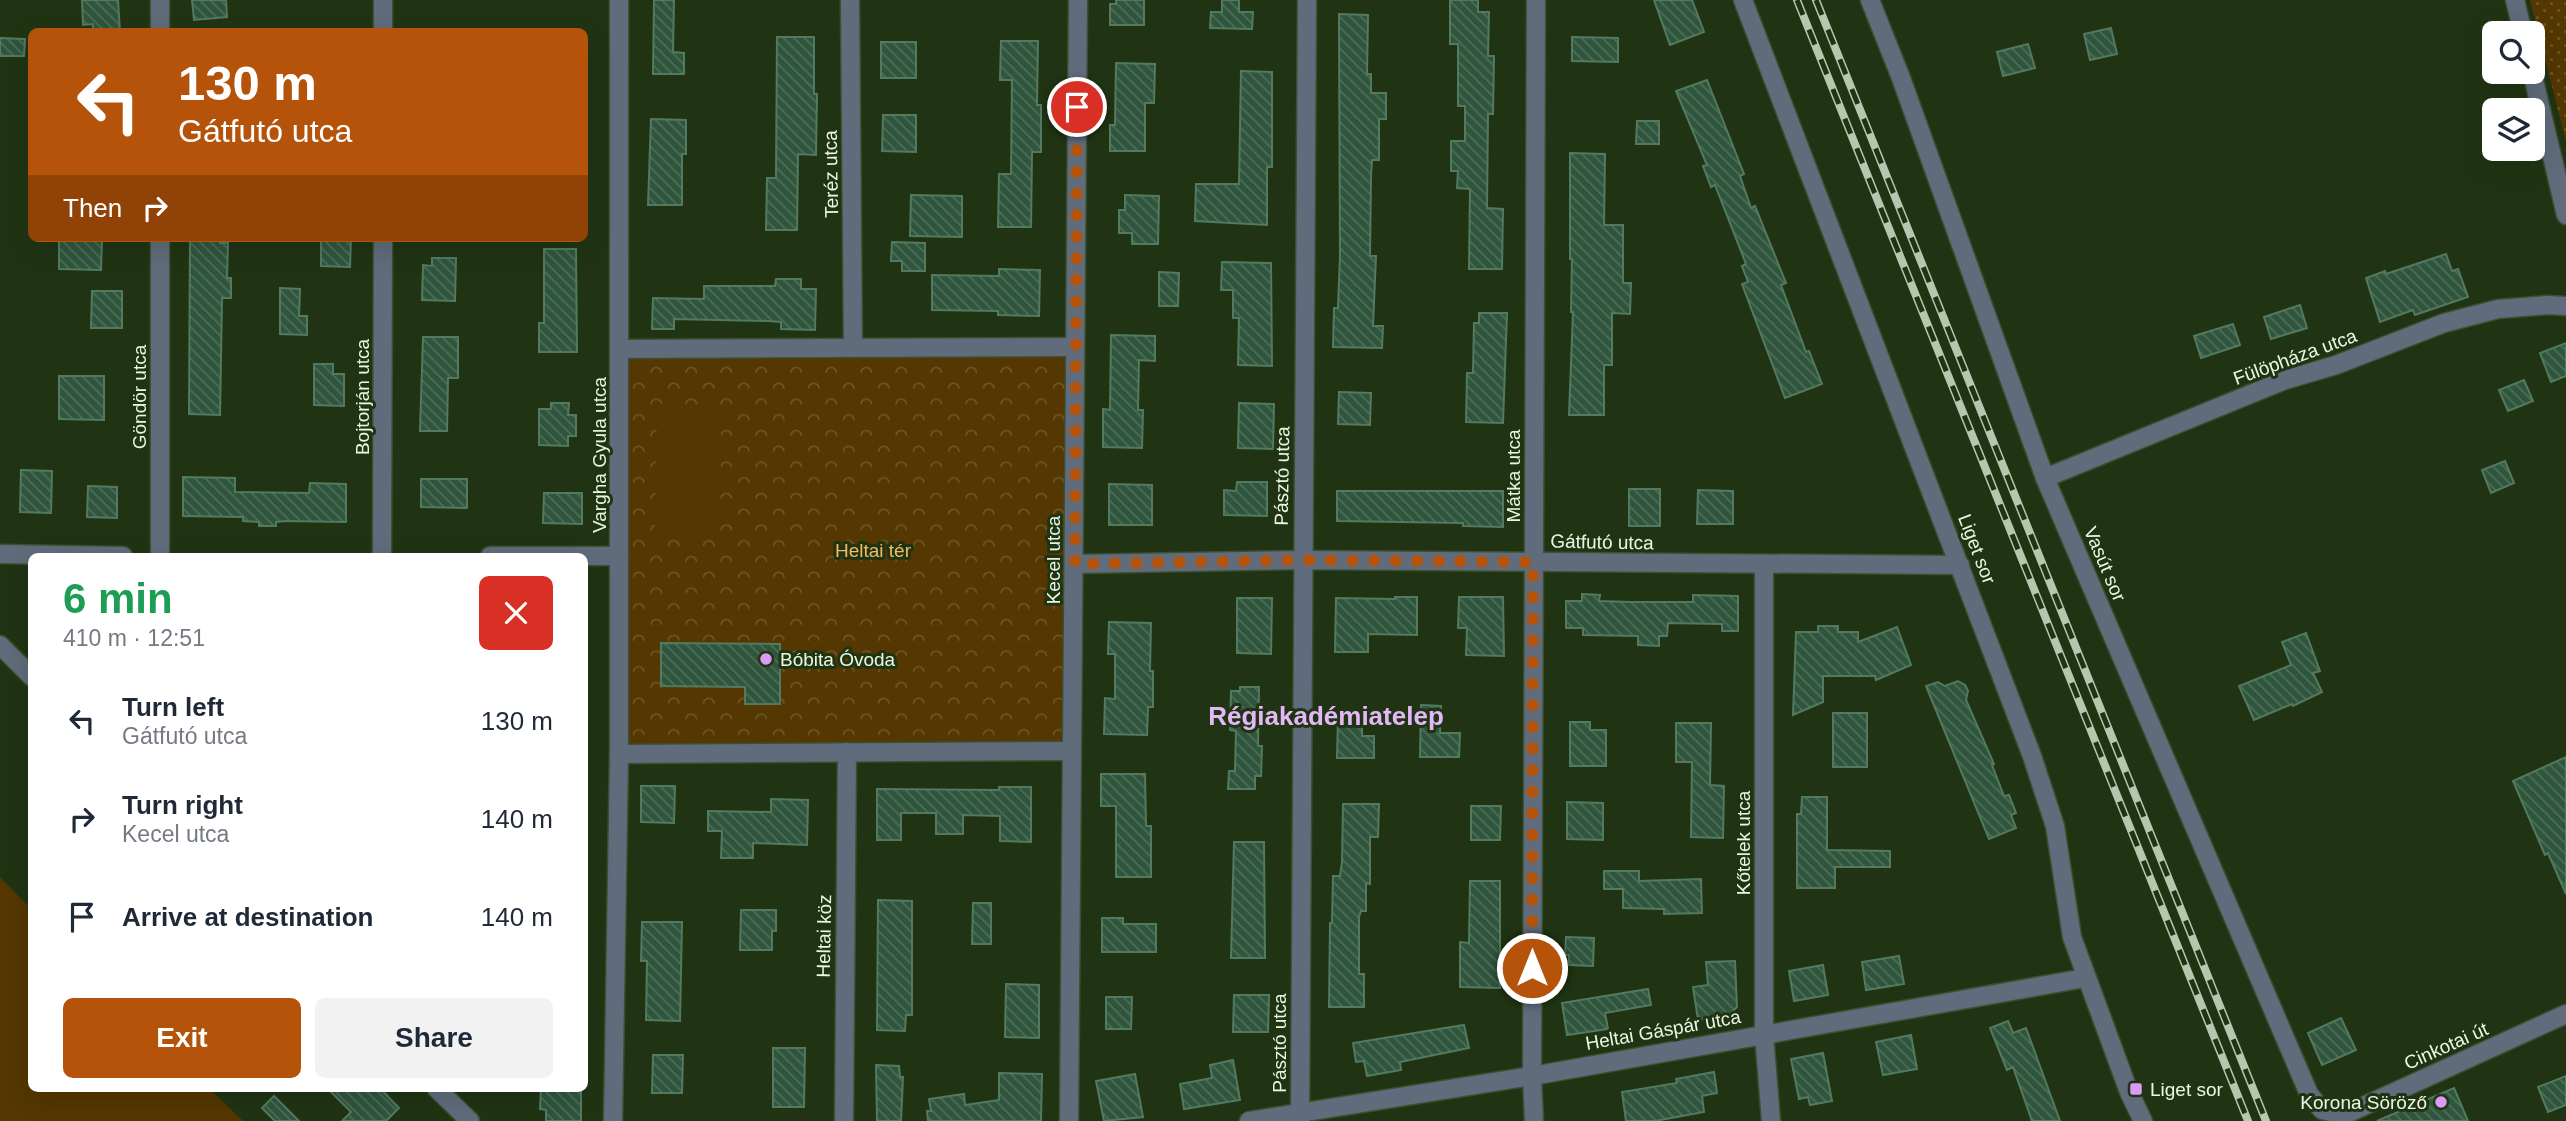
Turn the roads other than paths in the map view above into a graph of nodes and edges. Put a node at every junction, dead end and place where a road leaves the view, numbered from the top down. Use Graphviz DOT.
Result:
graph roads {
  1 [pos="160,0"];
  2 [pos="383,0"];
  3 [pos="620,0"];
  4 [pos="850,0"];
  5 [pos="1078,0"];
  6 [pos="1307,0"];
  7 [pos="1536,0"];
  8 [pos="1744,0"];
  9 [pos="1870,0"];
  10 [pos="2515,0"];
  11 [pos="2520,21"];
  12 [pos="160,28"];
  13 [pos="383,28"];
  14 [pos="2535,84"];
  15 [pos="2566,215"];
  16 [pos="160,242"];
  17 [pos="383,242"];
  18 [pos="2566,306"];
  19 [pos="1074,347"];
  20 [pos="853,348"];
  21 [pos="620,349"];
  22 [pos="2045,478"];
  23 [pos="160,553"];
  24 [pos="382,553"];
  25 [pos="0,554"];
  26 [pos="28,554"];
  27 [pos="588,556"];
  28 [pos="620,556"];
  29 [pos="1302,560"];
  30 [pos="1533,562"];
  31 [pos="1075,564"];
  32 [pos="1764,565"];
  33 [pos="1960,565"];
  34 [pos="0,645"];
  35 [pos="28,673"];
  36 [pos="1071,751"];
  37 [pos="847,752"];
  38 [pos="619,754"];
  39 [pos="2085,978"];
  40 [pos="2566,1014"];
  41 [pos="1764,1034"];
  42 [pos="1532,1076"];
  43 [pos="440,1092"];
  44 [pos="1300,1116"];
  45 [pos="2345,1118"];
  46 [pos="470,1121"];
  47 [pos="613,1121"];
  48 [pos="844,1121"];
  49 [pos="1069,1121"];
  50 [pos="1249,1121"];
  51 [pos="1534,1121"];
  52 [pos="1771,1121"];
  53 [pos="2143,1121"];
  1 -- 12 [label="street"];
  2 -- 13 [label="street"];
  3 -- 21 [label="street, Vargha Gyula utca"];
  4 -- 20 [label="street, Teréz utca"];
  5 -- 19 [label="street, Kecel utca"];
  6 -- 29 [label="street, Pásztó utca"];
  7 -- 30 [label="street, Mátka utca"];
  8 -- 33 [label="street, Liget sor"];
  9 -- 22 [label="street, Vasút sor"];
  10 -- 11 [label="street"];
  14 -- 15 [label="street"];
  16 -- 23 [label="street, Göndör utca"];
  17 -- 24 [label="street, Bojtorján utca"];
  18 -- 22 [label="street, Fülöpháza utca"];
  19 -- 20 [label="street"];
  19 -- 31 [label="street, Kecel utca"];
  20 -- 21 [label="street"];
  21 -- 28 [label="street, Vargha Gyula utca"];
  22 -- 45 [label="street, Vasút sor"];
  25 -- 26 [label="street"];
  27 -- 28 [label="street"];
  28 -- 38 [label="street, Vargha Gyula utca"];
  29 -- 30 [label="street, Gátfutó utca"];
  29 -- 31 [label="street, Gátfutó utca"];
  29 -- 44 [label="street, Pásztó utca"];
  30 -- 32 [label="street, Gátfutó utca"];
  30 -- 42 [label="street, Mátka utca"];
  31 -- 36 [label="street, Kecel utca"];
  32 -- 33 [label="street, Gátfutó utca"];
  32 -- 41 [label="street, Kőtelek utca"];
  33 -- 39 [label="street, Liget sor"];
  34 -- 35 [label="street"];
  36 -- 37 [label="street"];
  36 -- 49 [label="street, Kecel utca"];
  37 -- 38 [label="street"];
  37 -- 48 [label="street, Heltai köz"];
  38 -- 47 [label="street, Vargha Gyula utca"];
  39 -- 41 [label="street, Heltai Gáspár utca"];
  39 -- 53 [label="street, Liget sor"];
  40 -- 45 [label="street, Cinkotai út"];
  41 -- 42 [label="street, Heltai Gáspár utca"];
  41 -- 52 [label="street, Kőtelek utca"];
  42 -- 44 [label="street, Heltai Gáspár utca"];
  42 -- 51 [label="street, Mátka utca"];
  43 -- 46 [label="street"];
  44 -- 50 [label="street, Heltai Gáspár utca"];
}
